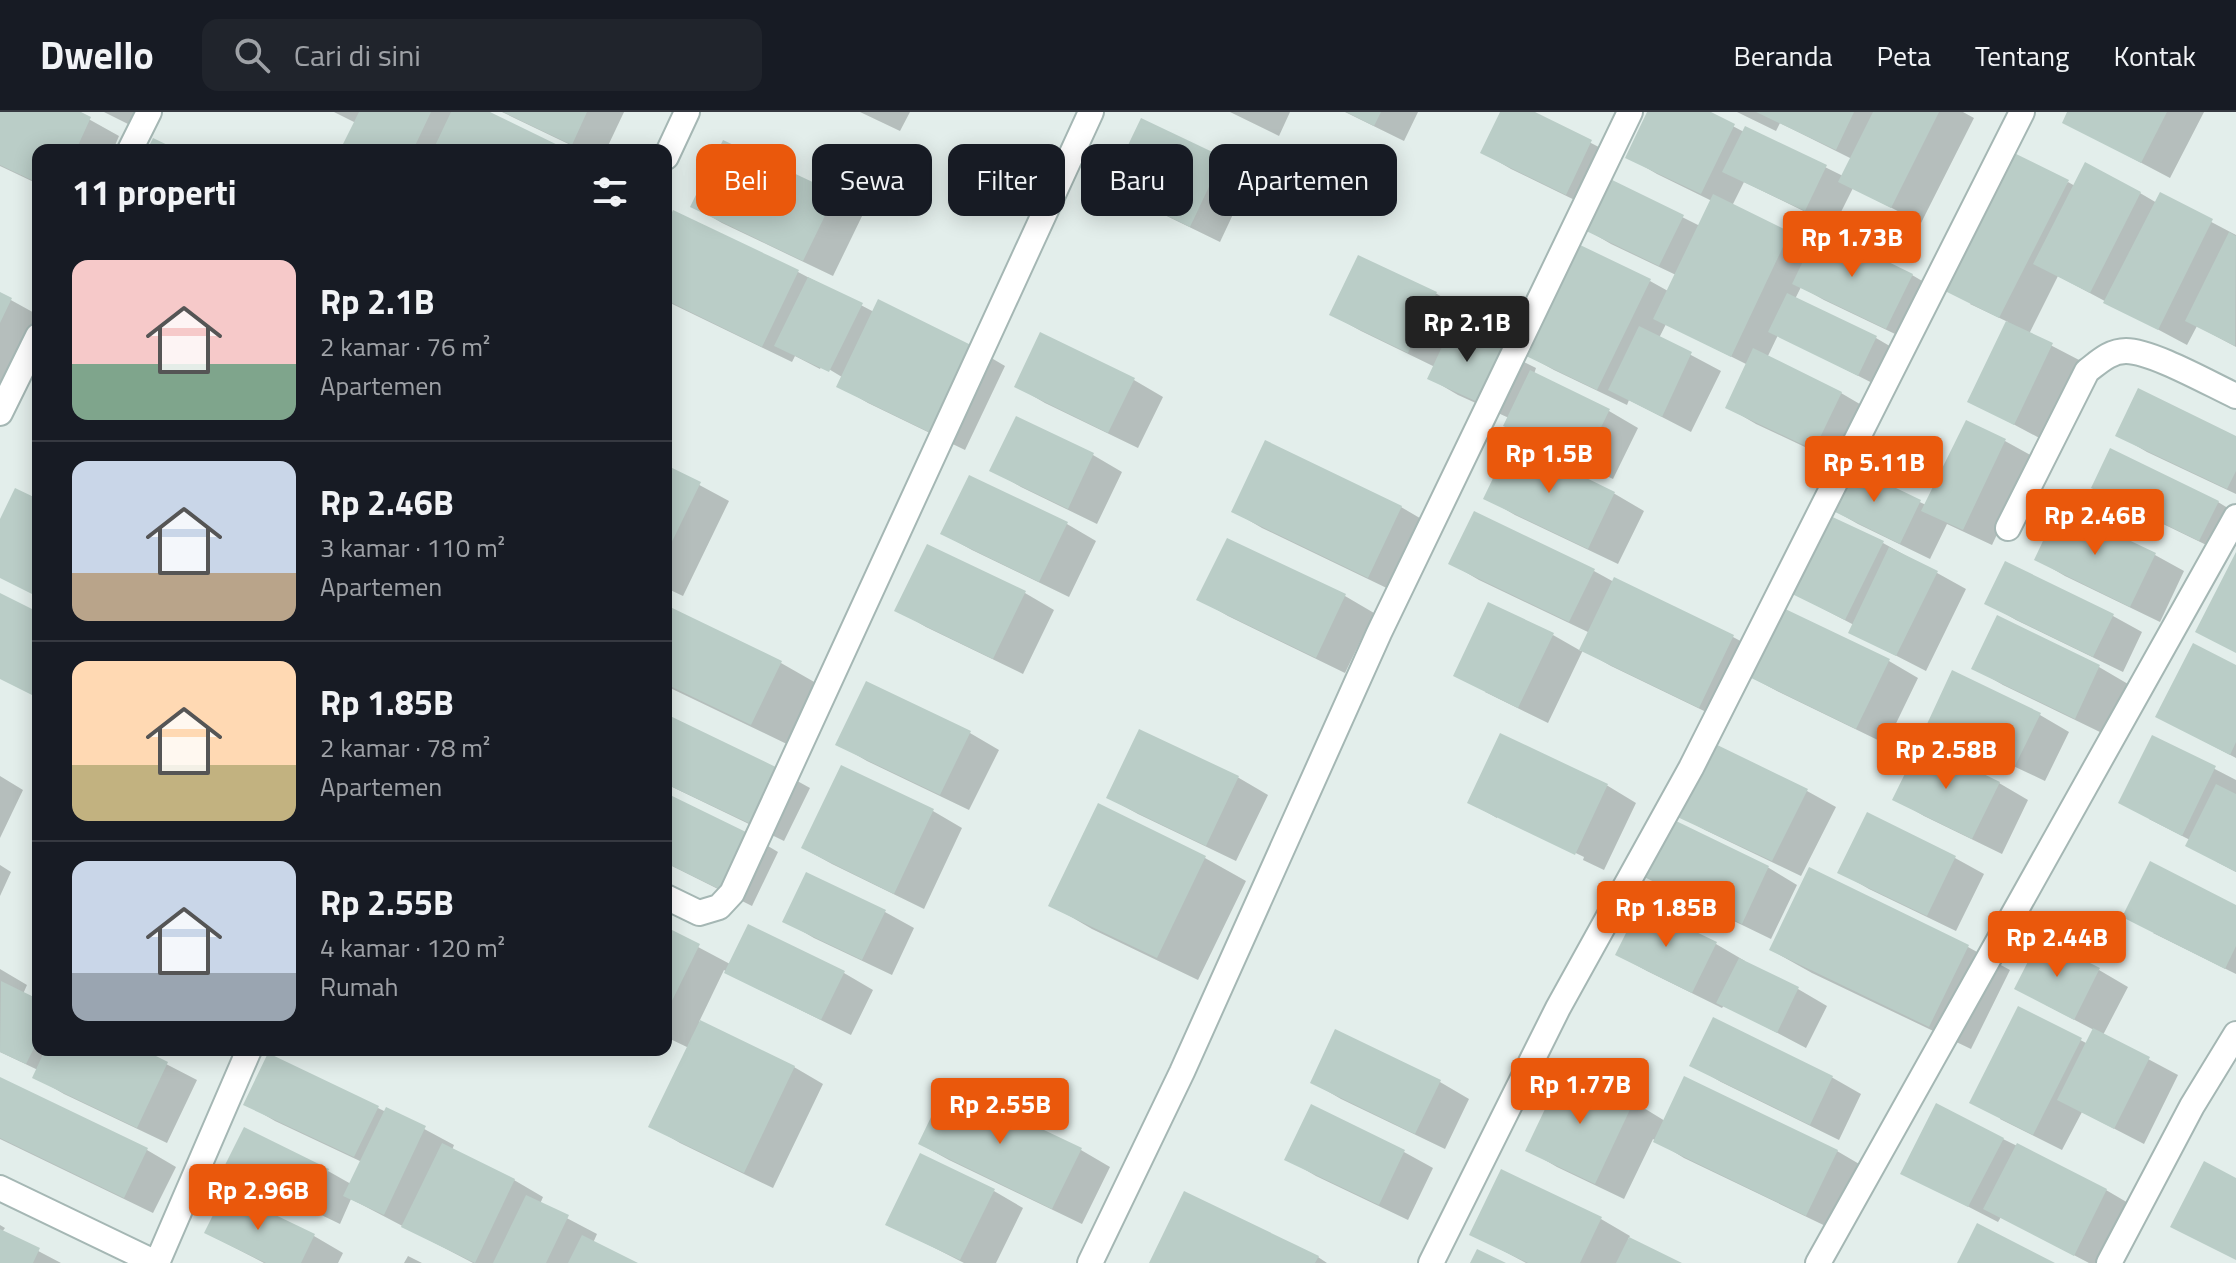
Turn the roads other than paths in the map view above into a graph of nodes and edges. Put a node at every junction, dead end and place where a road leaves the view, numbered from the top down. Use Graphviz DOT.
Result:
graph roads {
  1 [pos="149,112"];
  2 [pos="687,112"];
  3 [pos="1091,112"];
  4 [pos="1630,112"];
  5 [pos="2022,112"];
  6 [pos="133,144"];
  7 [pos="672,144"];
  8 [pos="32,348"];
  9 [pos="2236,396"];
  10 [pos="0,413"];
  11 [pos="2236,517"];
  12 [pos="2008,528"];
  13 [pos="672,900"];
  14 [pos="2236,1034"];
  15 [pos="246,1056"];
  16 [pos="0,1188"];
  17 [pos="156,1263"];
  18 [pos="1090,1263"];
  19 [pos="1431,1263"];
  20 [pos="1818,1263"];
  21 [pos="2109,1263"];
  1 -- 6 [label="street"];
  2 -- 7 [label="street"];
  3 -- 13 [label="street"];
  4 -- 18 [label="street"];
  5 -- 19 [label="street"];
  8 -- 10 [label="street"];
  9 -- 12 [label="street"];
  11 -- 20 [label="street"];
  14 -- 21 [label="street"];
  15 -- 17 [label="street"];
  16 -- 17 [label="street"];
}
